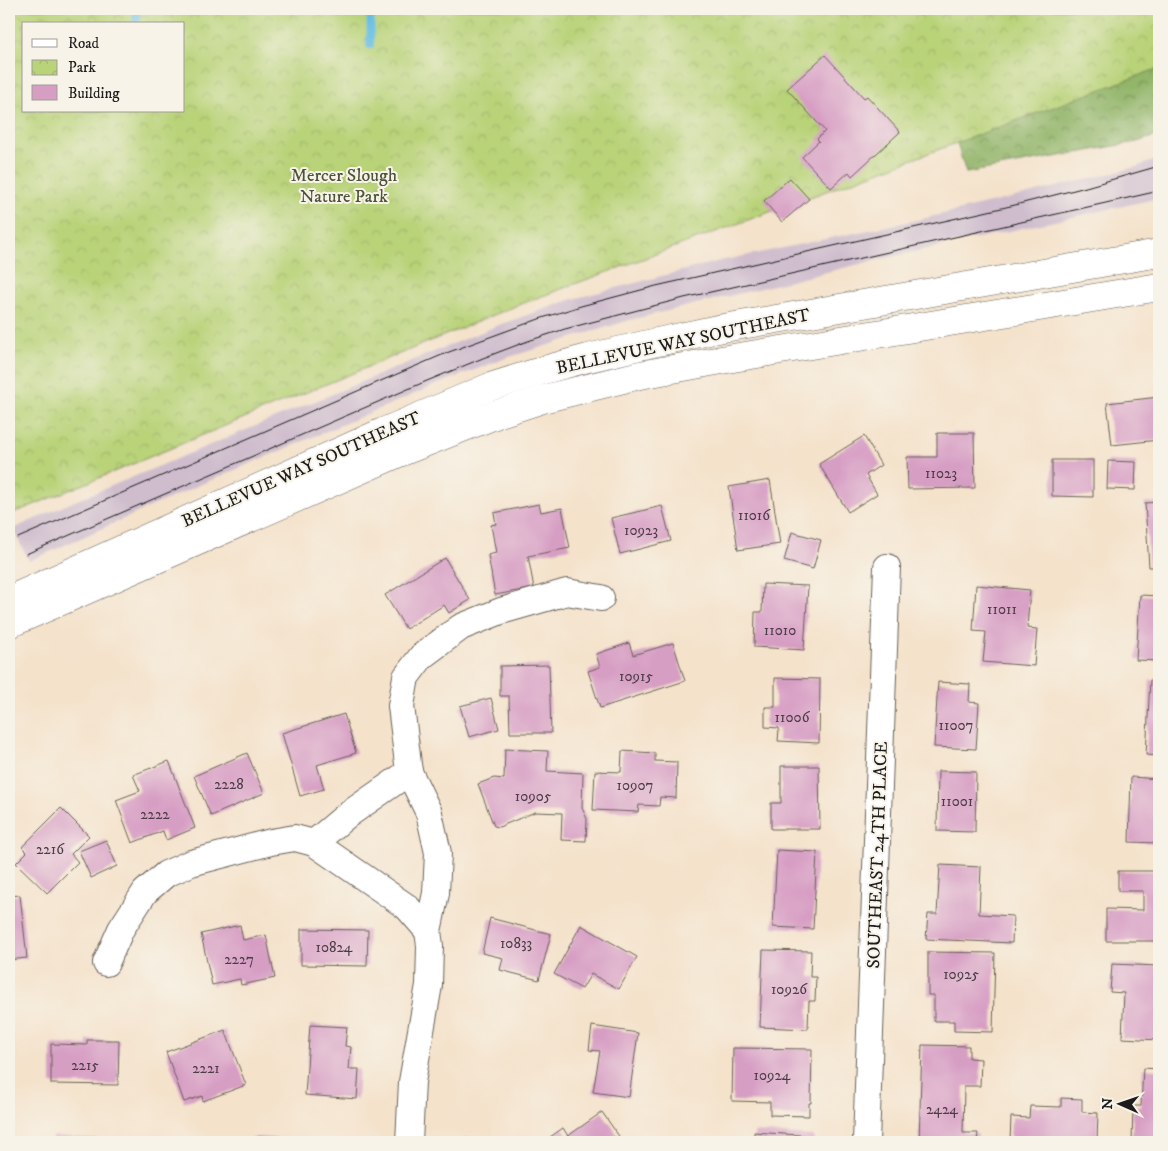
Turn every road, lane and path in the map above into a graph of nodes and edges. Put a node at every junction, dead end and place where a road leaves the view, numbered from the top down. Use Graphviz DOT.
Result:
graph roads {
  1 [pos="1159,253"];
  2 [pos="1159,287"];
  3 [pos="887,567"];
  4 [pos="602,598"];
  5 [pos="9,600"];
  6 [pos="9,624"];
  7 [pos="409,772"];
  8 [pos="314,842"];
  9 [pos="428,931"];
  10 [pos="106,963"];
  11 [pos="409,1142"];
  12 [pos="866,1142"];
  1 -- 5 [label="main road, BELLEVUE WAY SOUTHEAST"];
  2 -- 6 [label="main road, BELLEVUE WAY SOUTHEAST"];
  3 -- 12 [label="street, SOUTHEAST 24TH PLACE"];
  4 -- 7 [label="street"];
  7 -- 8 [label="street"];
  7 -- 9 [label="street"];
  8 -- 9 [label="street"];
  8 -- 10 [label="street"];
  9 -- 11 [label="street"];
}
